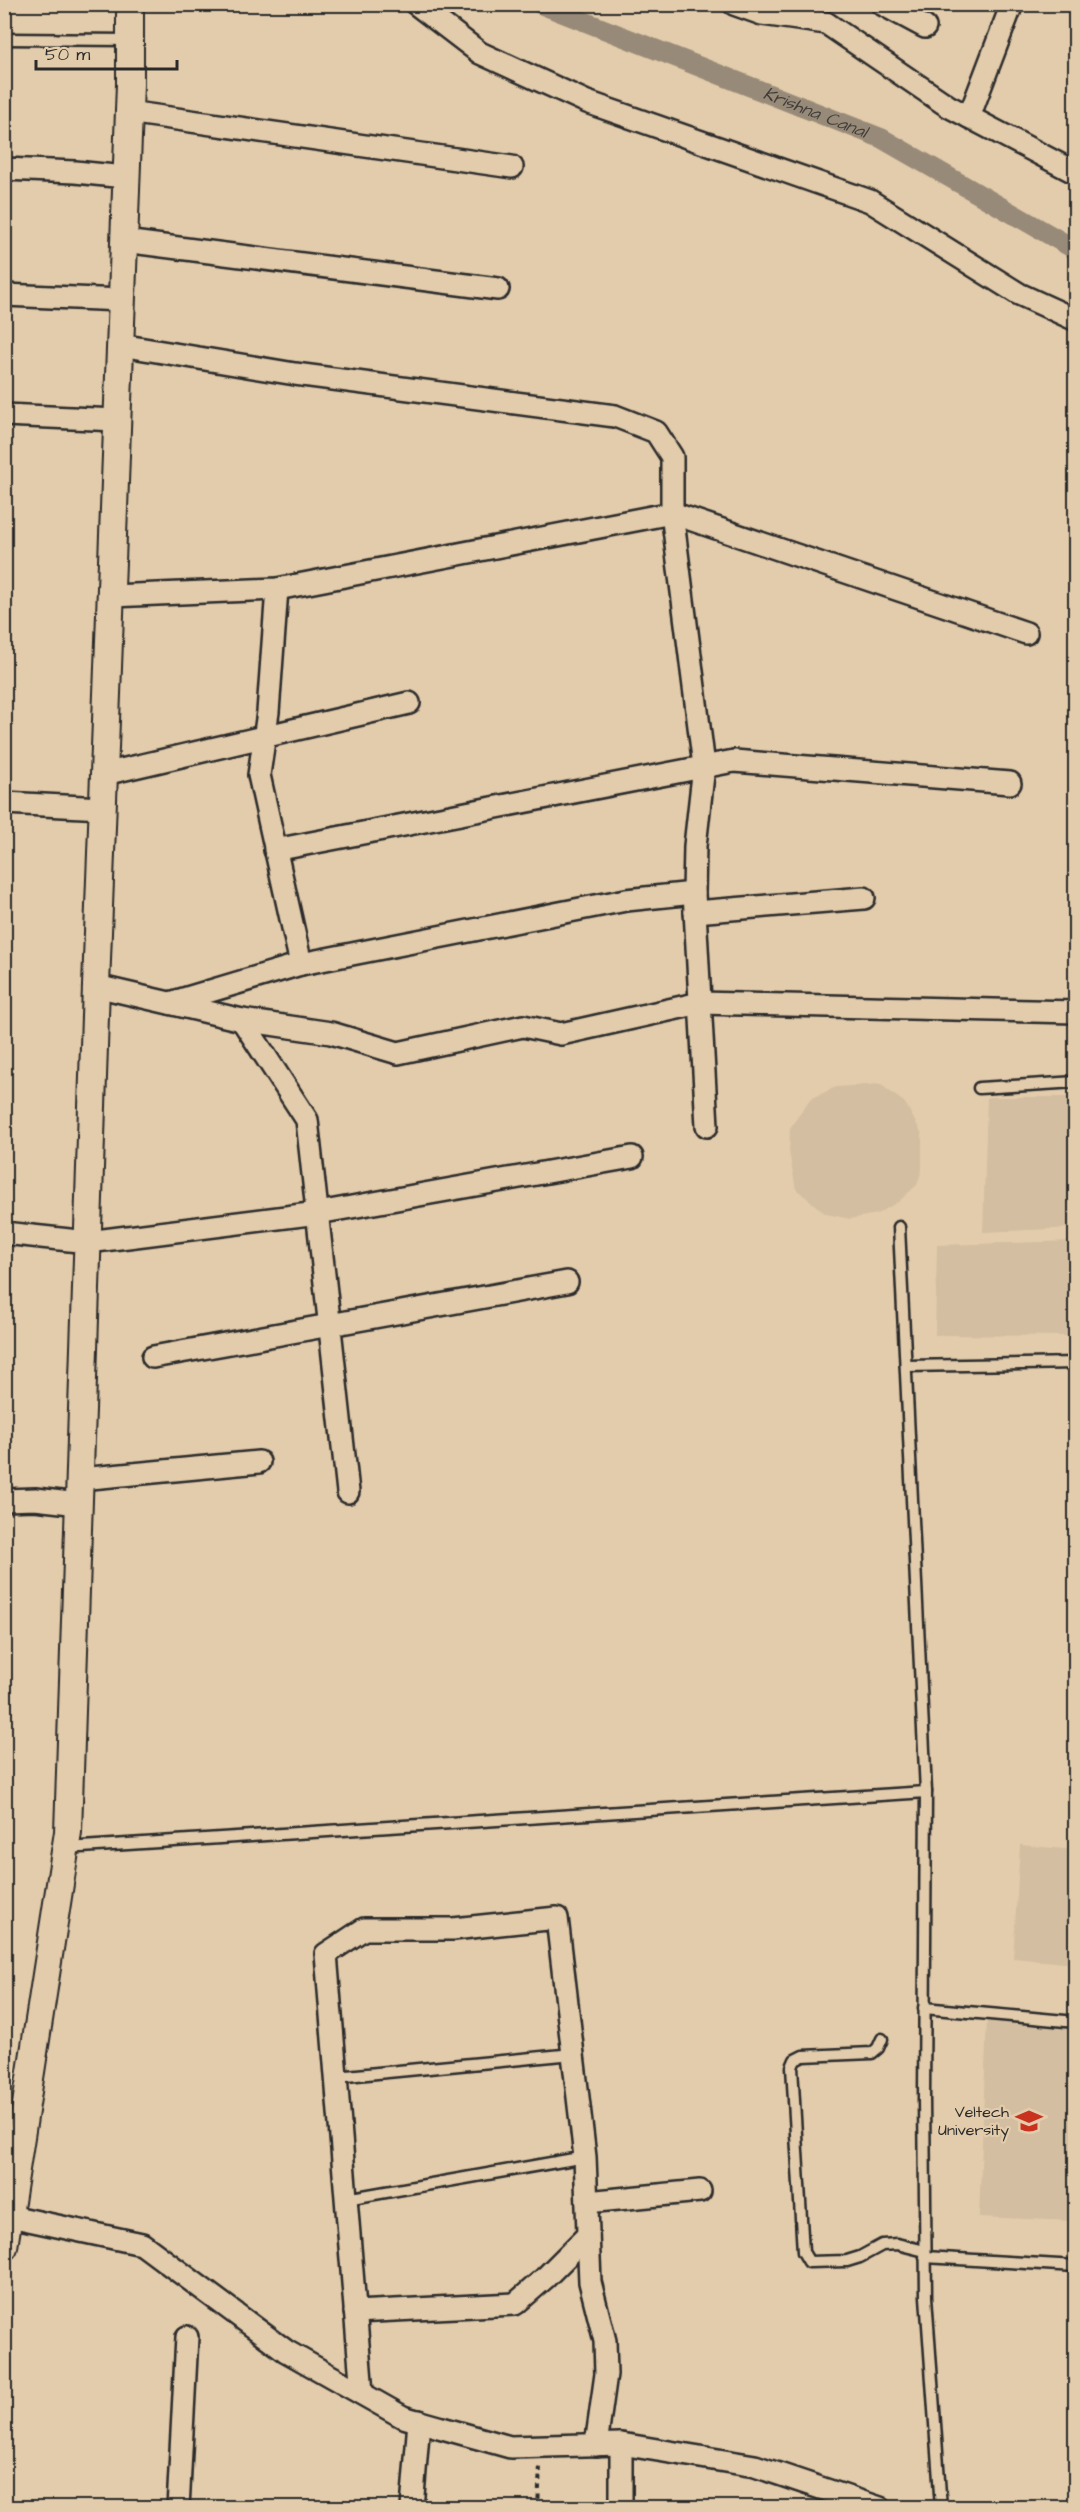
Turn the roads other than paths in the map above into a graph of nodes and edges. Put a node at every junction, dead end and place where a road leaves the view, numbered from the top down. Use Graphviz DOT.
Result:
graph roads {
  1 [pos="130,4"];
  2 [pos="416,4"];
  3 [pos="734,4"];
  4 [pos="882,4"];
  5 [pos="1012,4"];
  6 [pos="925,27"];
  7 [pos="4,39"];
  8 [pos="129,40"];
  9 [pos="128,112"];
  10 [pos="969,117"];
  11 [pos="512,167"];
  12 [pos="4,169"];
  13 [pos="1076,173"];
  14 [pos="125,177"];
  15 [pos="124,241"];
  16 [pos="498,289"];
  17 [pos="4,295"];
  18 [pos="122,300"];
  19 [pos="1076,320"];
  20 [pos="120,345"];
  21 [pos="4,415"];
  22 [pos="117,420"];
  23 [pos="672,513"];
  24 [pos="277,589"];
  25 [pos="111,597"];
  26 [pos="1026,633"];
  27 [pos="409,703"];
  28 [pos="264,736"];
  29 [pos="704,766"];
  30 [pos="104,774"];
  31 [pos="1010,783"];
  32 [pos="4,803"];
  33 [pos="103,808"];
  34 [pos="275,850"];
  35 [pos="864,898"];
  36 [pos="694,902"];
  37 [pos="301,964"];
  38 [pos="96,986"];
  39 [pos="170,1003"];
  40 [pos="700,1003"];
  41 [pos="1076,1012"];
  42 [pos="242,1020"];
  43 [pos="1076,1082"];
  44 [pos="979,1088"];
  45 [pos="706,1126"];
  46 [pos="632,1157"];
  47 [pos="318,1214"];
  48 [pos="899,1227"];
  49 [pos="4,1233"];
  50 [pos="88,1242"];
  51 [pos="567,1282"];
  52 [pos="330,1326"];
  53 [pos="153,1357"];
  54 [pos="1076,1363"];
  55 [pos="906,1366"];
  56 [pos="259,1462"];
  57 [pos="79,1492"];
  58 [pos="348,1492"];
  59 [pos="4,1500"];
  60 [pos="926,1792"];
  61 [pos="66,1848"];
  62 [pos="924,2008"];
  63 [pos="1076,2022"];
  64 [pos="882,2039"];
  65 [pos="573,2054"];
  66 [pos="336,2077"];
  67 [pos="585,2157"];
  68 [pos="10,2181"];
  69 [pos="700,2191"];
  70 [pos="346,2199"];
  71 [pos="587,2202"];
  72 [pos="10,2216"];
  73 [pos="588,2235"];
  74 [pos="4,2247"];
  75 [pos="925,2254"];
  76 [pos="1076,2266"];
  77 [pos="355,2312"];
  78 [pos="187,2337"];
  79 [pos="362,2393"];
  80 [pos="419,2421"];
  81 [pos="621,2444"];
  82 [pos="596,2445"];
  83 [pos="178,2508"];
  84 [pos="412,2508"];
  85 [pos="621,2508"];
  86 [pos="880,2508"];
  87 [pos="941,2508"];
  1 -- 8 [label="street"];
  2 -- 19 [label="street"];
  3 -- 10 [label="street"];
  4 -- 6 [label="street"];
  5 -- 10 [label="street"];
  7 -- 8 [label="lane"];
  8 -- 9 [label="street"];
  9 -- 11 [label="street"];
  9 -- 14 [label="street"];
  10 -- 13 [label="street"];
  12 -- 14 [label="street"];
  14 -- 15 [label="street"];
  15 -- 16 [label="street"];
  15 -- 18 [label="street"];
  17 -- 18 [label="street"];
  18 -- 20 [label="street"];
  20 -- 22 [label="street"];
  20 -- 23 [label="street"];
  21 -- 22 [label="street"];
  22 -- 25 [label="street"];
  23 -- 24 [label="street"];
  23 -- 26 [label="street"];
  23 -- 29 [label="street"];
  24 -- 25 [label="street"];
  24 -- 28 [label="street"];
  25 -- 30 [label="street"];
  27 -- 28 [label="street"];
  28 -- 30 [label="street"];
  28 -- 34 [label="street"];
  29 -- 31 [label="street"];
  29 -- 34 [label="street"];
  29 -- 36 [label="street"];
  30 -- 33 [label="street"];
  32 -- 33 [label="street"];
  33 -- 38 [label="street"];
  34 -- 37 [label="street"];
  35 -- 36 [label="street"];
  36 -- 37 [label="street"];
  36 -- 40 [label="street"];
  37 -- 39 [label="street"];
  38 -- 39 [label="street"];
  38 -- 50 [label="street"];
  39 -- 42 [label="street"];
  40 -- 41 [label="street"];
  40 -- 42 [label="street"];
  40 -- 45 [label="street"];
  42 -- 47 [label="street"];
  43 -- 44 [label="lane"];
  46 -- 47 [label="street"];
  47 -- 50 [label="street"];
  47 -- 52 [label="street"];
  48 -- 55 [label="lane"];
  49 -- 50 [label="street"];
  50 -- 57 [label="street"];
  51 -- 52 [label="street"];
  52 -- 53 [label="street"];
  52 -- 58 [label="street"];
  54 -- 55 [label="lane"];
  55 -- 60 [label="lane"];
  56 -- 57 [label="street"];
  57 -- 59 [label="street"];
  57 -- 61 [label="street"];
  60 -- 61 [label="lane"];
  60 -- 62 [label="lane"];
  61 -- 68 [label="street"];
  62 -- 63 [label="lane"];
  62 -- 75 [label="lane"];
  64 -- 75 [label="lane"];
  65 -- 66 [label="lane"];
  65 -- 66 [label="street"];
  65 -- 67 [label="street"];
  66 -- 70 [label="street"];
  67 -- 70 [label="lane"];
  67 -- 71 [label="street"];
  68 -- 72 [label="street"];
  69 -- 71 [label="street"];
  70 -- 77 [label="street"];
  71 -- 73 [label="street"];
  72 -- 74 [label="street"];
  72 -- 79 [label="street"];
  73 -- 77 [label="street"];
  73 -- 82 [label="street"];
  75 -- 76 [label="lane"];
  75 -- 87 [label="lane"];
  77 -- 79 [label="street"];
  78 -- 83 [label="street"];
  79 -- 80 [label="street"];
  80 -- 82 [label="street"];
  80 -- 84 [label="street"];
  81 -- 82 [label="street"];
  81 -- 85 [label="street"];
  81 -- 86 [label="street"];
}
